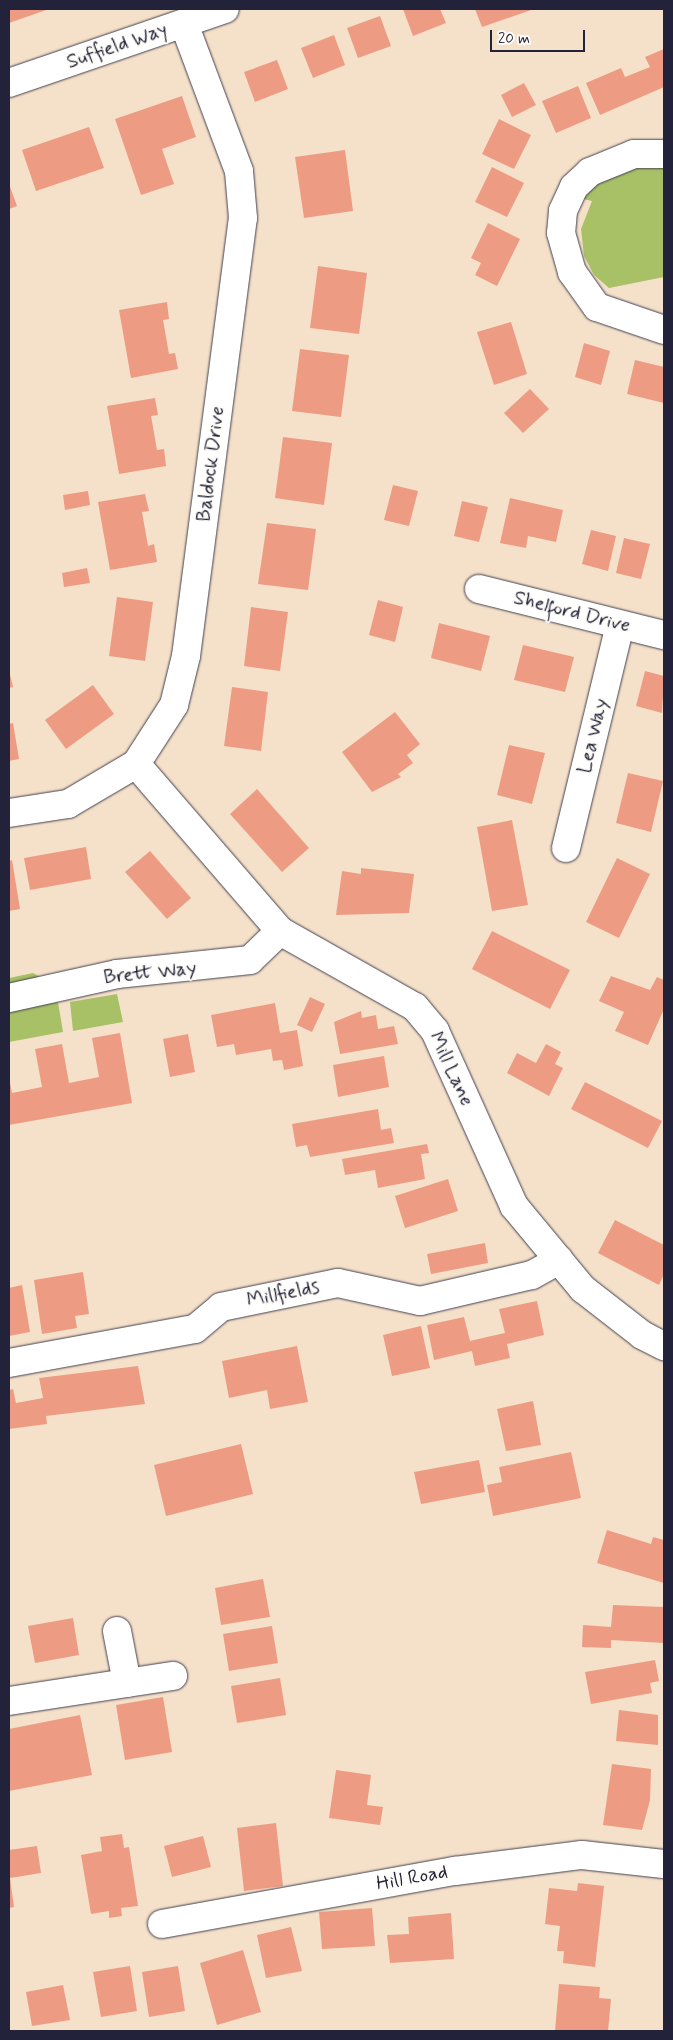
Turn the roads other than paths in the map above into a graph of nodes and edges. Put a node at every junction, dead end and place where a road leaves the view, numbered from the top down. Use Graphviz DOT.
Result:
graph roads {
  1 [pos="225,9"];
  2 [pos="184,24"];
  3 [pos="9,83"];
  4 [pos="664,154"];
  5 [pos="664,330"];
  6 [pos="479,589"];
  7 [pos="620,624"];
  8 [pos="664,635"];
  9 [pos="136,764"];
  10 [pos="9,814"];
  11 [pos="566,848"];
  12 [pos="280,931"];
  13 [pos="9,998"];
  14 [pos="559,1260"];
  15 [pos="664,1346"];
  16 [pos="9,1363"];
  17 [pos="117,1631"];
  18 [pos="173,1676"];
  19 [pos="127,1683"];
  20 [pos="9,1701"];
  21 [pos="664,1864"];
  22 [pos="162,1924"];
  1 -- 2 [label="street, Suffield Way"];
  2 -- 3 [label="street, Suffield Way"];
  2 -- 9 [label="street, Baldock Drive"];
  4 -- 5 [label="street"];
  6 -- 7 [label="street, Shelford Drive"];
  7 -- 8 [label="street, Shelford Drive"];
  7 -- 11 [label="street, Lea Way"];
  9 -- 10 [label="street, Baldock Drive"];
  9 -- 12 [label="street, Mill Lane"];
  12 -- 13 [label="street, Brett Way"];
  12 -- 14 [label="street, Mill Lane"];
  14 -- 15 [label="street, Mill Lane"];
  14 -- 16 [label="street, Millfields"];
  17 -- 19 [label="street"];
  18 -- 19 [label="street"];
  19 -- 20 [label="street"];
  21 -- 22 [label="street, Hill Road"];
}
